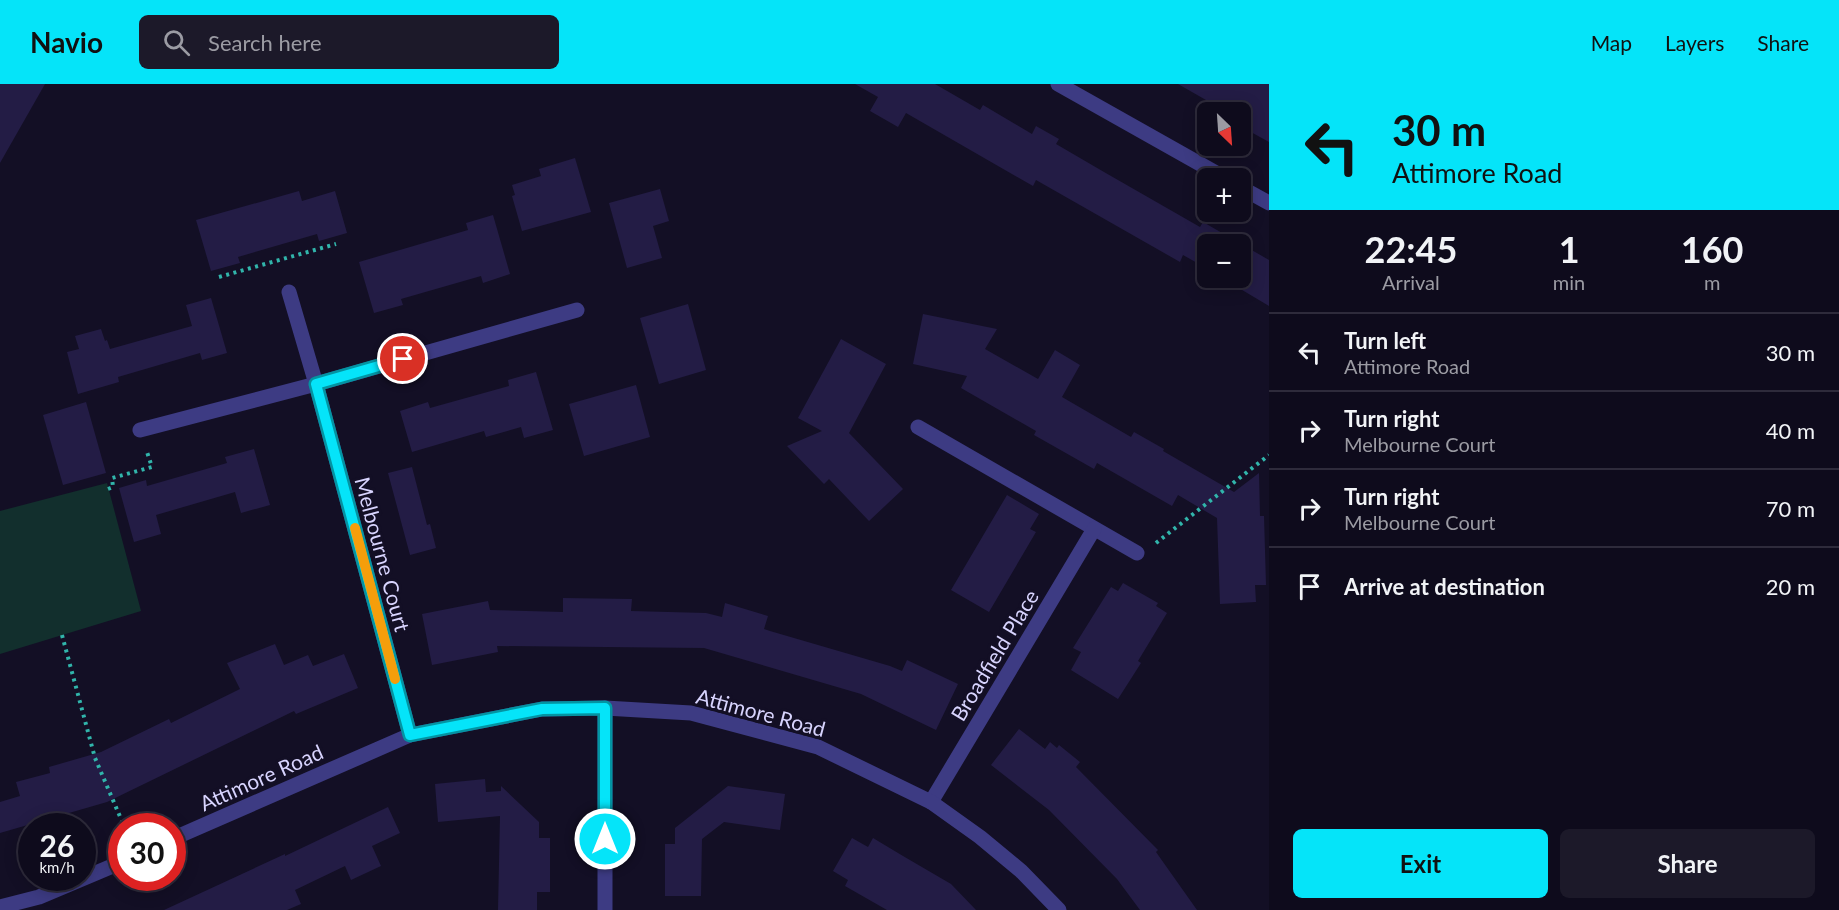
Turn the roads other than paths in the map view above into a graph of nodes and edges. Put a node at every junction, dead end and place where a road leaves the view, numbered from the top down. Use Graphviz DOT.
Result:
graph roads {
  1 [pos="1058,84"];
  2 [pos="1207,168"];
  3 [pos="1251,193"];
  4 [pos="1269,204"];
  5 [pos="289,292"];
  6 [pos="577,310"];
  7 [pos="316,384"];
  8 [pos="918,427"];
  9 [pos="140,430"];
  10 [pos="1094,529"];
  11 [pos="1137,553"];
  12 [pos="605,708"];
  13 [pos="410,735"];
  14 [pos="931,802"];
  15 [pos="186,833"];
  16 [pos="108,869"];
  17 [pos="41,903"];
  18 [pos="0,907"];
  19 [pos="605,910"];
  20 [pos="1059,910"];
  1 -- 2 [label="street"];
  3 -- 4 [label="street"];
  5 -- 7 [label="street, Melbourne Court"];
  6 -- 7 [label="street"];
  7 -- 9 [label="street"];
  7 -- 13 [label="street, Melbourne Court"];
  8 -- 10 [label="street"];
  10 -- 11 [label="street"];
  10 -- 14 [label="street, Broadfield Place"];
  12 -- 13 [label="street, Attimore Road"];
  12 -- 14 [label="street, Attimore Road"];
  12 -- 19 [label="street"];
  13 -- 15 [label="street, Attimore Road"];
  14 -- 20 [label="street, Attimore Road"];
  16 -- 17 [label="street"];
  17 -- 18 [label="street"];
}
